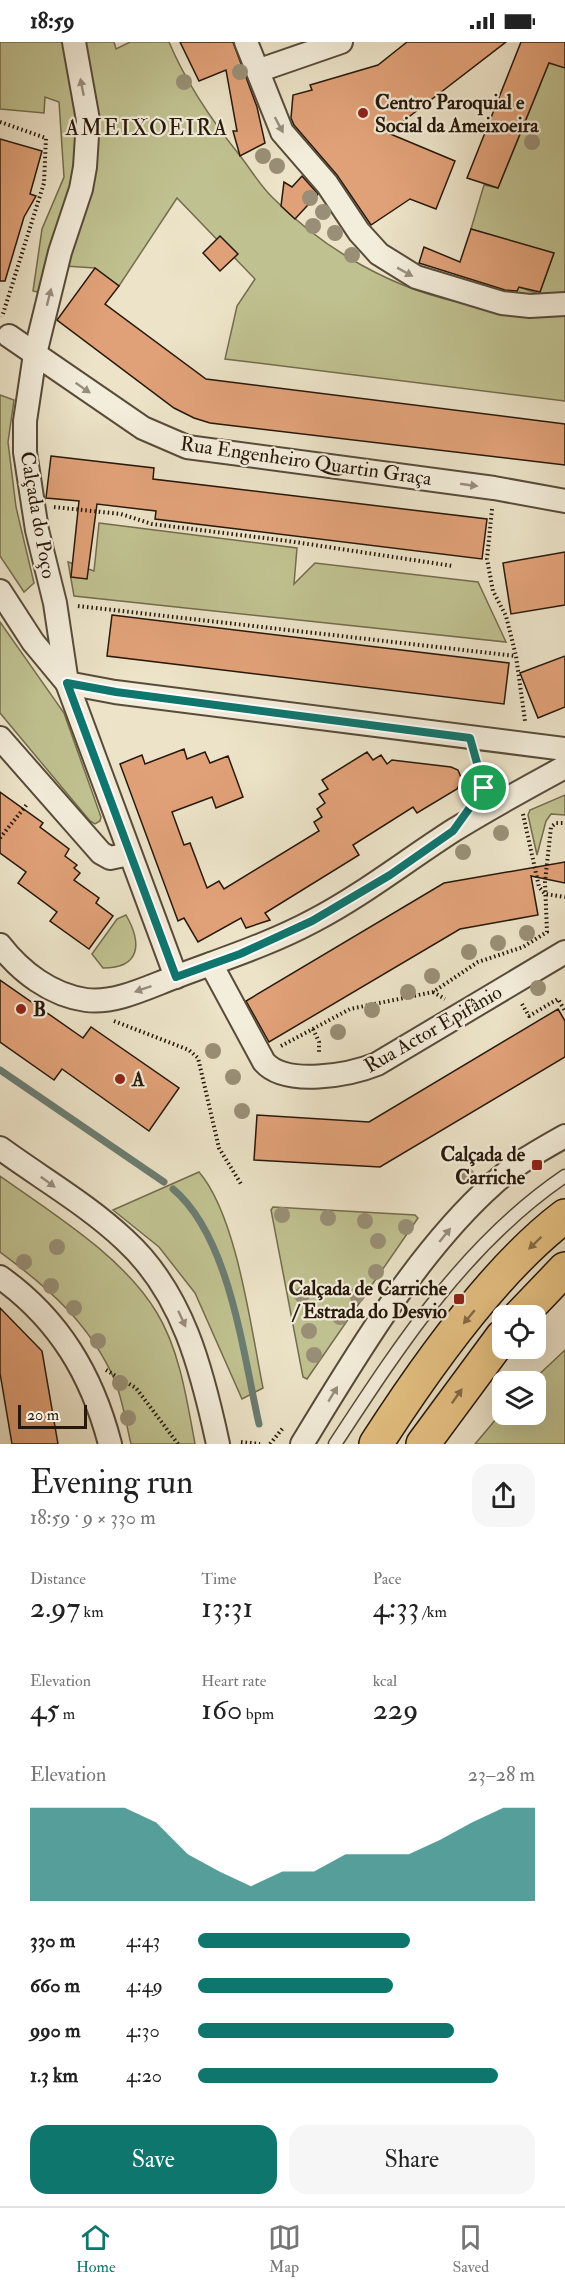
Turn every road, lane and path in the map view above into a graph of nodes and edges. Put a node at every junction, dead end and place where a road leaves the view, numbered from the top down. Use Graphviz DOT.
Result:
graph roads {
  1 [pos="74,42"];
  2 [pos="246,42"];
  3 [pos="342,42"];
  4 [pos="289,50"];
  5 [pos="260,70"];
  6 [pos="0,122"];
  7 [pos="565,304"];
  8 [pos="3,331"];
  9 [pos="35,354"];
  10 [pos="565,501"];
  11 [pos="32,505"];
  12 [pos="490,526"];
  13 [pos="453,566"];
  14 [pos="0,591"];
  15 [pos="55,603"];
  16 [pos="67,683"];
  17 [pos="0,738"];
  18 [pos="470,738"];
  19 [pos="565,749"];
  20 [pos="565,767"];
  21 [pos="41,786"];
  22 [pos="484,788"];
  23 [pos="522,807"];
  24 [pos="565,823"];
  25 [pos="0,838"];
  26 [pos="129,854"];
  27 [pos="545,894"];
  28 [pos="565,897"];
  29 [pos="0,945"];
  30 [pos="565,952"];
  31 [pos="211,964"];
  32 [pos="176,977"];
  33 [pos="511,985"];
  34 [pos="87,1000"];
  35 [pos="565,1011"];
  36 [pos="261,1057"];
  37 [pos="565,1136"];
  38 [pos="0,1148"];
  39 [pos="565,1176"];
  40 [pos="241,1184"];
  41 [pos="565,1216"];
  42 [pos="565,1269"];
  43 [pos="0,1277"];
  44 [pos="531,1305"];
  45 [pos="492,1351"];
  46 [pos="87,1375"];
  47 [pos="288,1422"];
  48 [pos="241,1442"];
  49 [pos="110,1444"];
  50 [pos="178,1444"];
  51 [pos="218,1444"];
  52 [pos="260,1444"];
  53 [pos="270,1444"];
  54 [pos="302,1444"];
  55 [pos="335,1444"];
  56 [pos="376,1444"];
  57 [pos="423,1444"];
  9 -- 1 [label="street, Calçada do Poço, one-way"];
  2 -- 5 [label="street"];
  3 -- 4 [label="street"];
  4 -- 5 [label="street"];
  5 -- 7 [label="street, one-way"];
  6 -- 8 [label="path"];
  8 -- 9 [label="street, Rua Engenheiro Quartin Graça"];
  9 -- 10 [label="street, Rua Engenheiro Quartin Graça, one-way"];
  9 -- 11 [label="street, Calçada do Poço"];
  11 -- 13 [label="path"];
  11 -- 15 [label="street, Calçada do Poço"];
  12 -- 15 [label="path"];
  14 -- 16 [label="street"];
  15 -- 16 [label="street, Calçada do Poço"];
  16 -- 18 [label="street"];
  16 -- 26 [label="street, Calçada do Poço"];
  17 -- 21 [label="street"];
  18 -- 19 [label="street"];
  18 -- 22 [label="path"];
  20 -- 31 [label="street"];
  21 -- 25 [label="path"];
  21 -- 26 [label="street"];
  23 -- 27 [label="path"];
  24 -- 27 [label="path"];
  26 -- 32 [label="street, Calçada do Poço"];
  27 -- 28 [label="path"];
  27 -- 36 [label="path"];
  29 -- 34 [label="street"];
  30 -- 33 [label="street, Rua Actor Epifânio"];
  31 -- 32 [label="street"];
  31 -- 36 [label="street, Rua Actor Epifânio"];
  32 -- 34 [label="street, one-way"];
  33 -- 35 [label="path"];
  33 -- 36 [label="street, Rua Actor Epifânio"];
  34 -- 40 [label="path"];
  54 -- 37 [label="street, one-way"];
  38 -- 51 [label="street, one-way"];
  39 -- 55 [label="lane"];
  41 -- 56 [label="highway, one-way"];
  42 -- 44 [label="highway"];
  43 -- 46 [label="street"];
  57 -- 45 [label="highway, one-way"];
  46 -- 49 [label="street"];
  46 -- 50 [label="path"];
  47 -- 53 [label="path"];
  48 -- 52 [label="path"];
}
